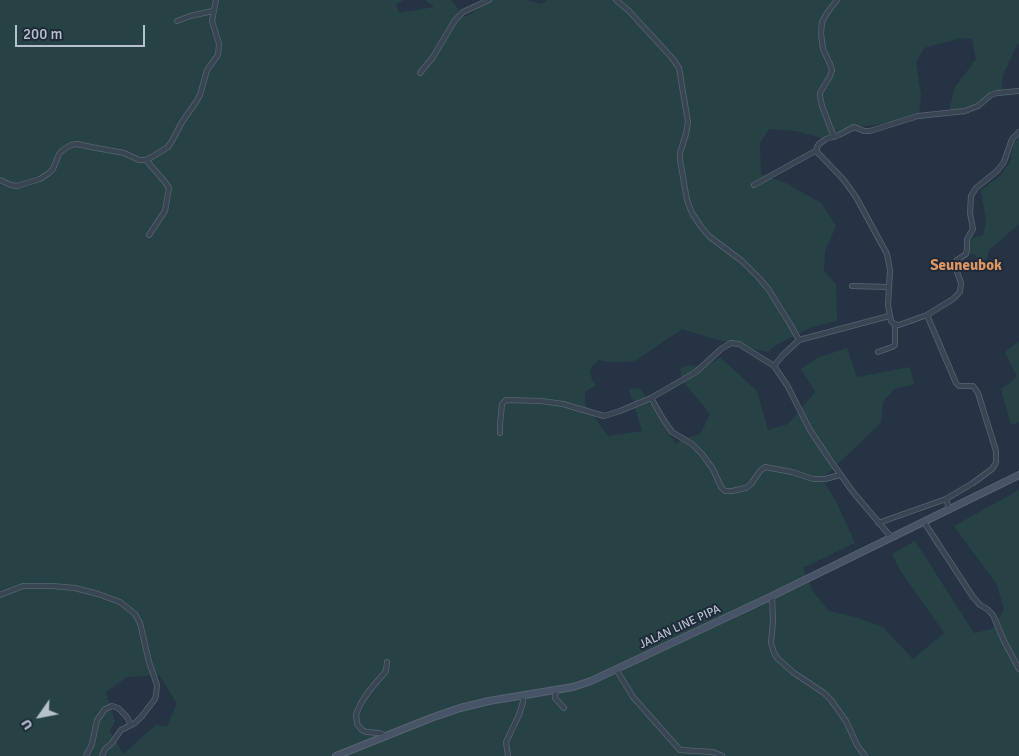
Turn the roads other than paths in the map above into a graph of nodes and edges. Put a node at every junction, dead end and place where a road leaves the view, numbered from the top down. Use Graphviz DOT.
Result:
graph roads {
  1 [pos="216,0"];
  2 [pos="489,0"];
  3 [pos="616,0"];
  4 [pos="837,0"];
  5 [pos="213,11"];
  6 [pos="177,22"];
  7 [pos="420,73"];
  8 [pos="1019,91"];
  9 [pos="1019,132"];
  10 [pos="834,137"];
  11 [pos="817,150"];
  12 [pos="146,160"];
  13 [pos="0,180"];
  14 [pos="754,185"];
  15 [pos="149,235"];
  16 [pos="852,286"];
  17 [pos="889,287"];
  18 [pos="927,315"];
  19 [pos="889,316"];
  20 [pos="895,324"];
  21 [pos="799,340"];
  22 [pos="878,352"];
  23 [pos="774,366"];
  24 [pos="651,398"];
  25 [pos="500,433"];
  26 [pos="840,475"];
  27 [pos="1019,475"];
  28 [pos="946,499"];
  29 [pos="949,509"];
  30 [pos="924,522"];
  31 [pos="878,523"];
  32 [pos="890,538"];
  33 [pos="0,595"];
  34 [pos="772,596"];
  35 [pos="387,662"];
  36 [pos="616,669"];
  37 [pos="1019,670"];
  38 [pos="556,690"];
  39 [pos="523,695"];
  40 [pos="564,708"];
  41 [pos="131,725"];
  42 [pos="385,736"];
  43 [pos="863,755"];
  44 [pos="86,756"];
  45 [pos="102,756"];
  46 [pos="336,756"];
  47 [pos="508,756"];
  48 [pos="722,756"];
  1 -- 5 [label="street"];
  2 -- 7 [label="street"];
  3 -- 21 [label="street"];
  4 -- 10 [label="street"];
  5 -- 6 [label="street"];
  5 -- 12 [label="street"];
  8 -- 10 [label="street"];
  9 -- 18 [label="street"];
  10 -- 11 [label="street"];
  11 -- 14 [label="street"];
  11 -- 17 [label="street"];
  12 -- 13 [label="street"];
  12 -- 15 [label="street"];
  16 -- 17 [label="street"];
  17 -- 19 [label="street"];
  18 -- 20 [label="street"];
  18 -- 28 [label="street"];
  19 -- 20 [label="street"];
  19 -- 21 [label="street"];
  20 -- 22 [label="street"];
  21 -- 23 [label="street"];
  23 -- 24 [label="street"];
  23 -- 26 [label="street"];
  24 -- 25 [label="street"];
  24 -- 26 [label="street"];
  26 -- 31 [label="street"];
  27 -- 29 [label="main road, JALAN LINE PIPA"];
  28 -- 29 [label="street"];
  28 -- 31 [label="street"];
  29 -- 30 [label="main road, JALAN LINE PIPA"];
  30 -- 32 [label="main road, JALAN LINE PIPA"];
  30 -- 37 [label="street"];
  31 -- 32 [label="street"];
  32 -- 34 [label="main road, JALAN LINE PIPA"];
  33 -- 41 [label="street"];
  34 -- 36 [label="main road, JALAN LINE PIPA"];
  34 -- 43 [label="street"];
  35 -- 42 [label="street"];
  36 -- 38 [label="main road, JALAN LINE PIPA"];
  36 -- 48 [label="street"];
  38 -- 39 [label="main road, JALAN LINE PIPA"];
  38 -- 40 [label="street"];
  39 -- 42 [label="main road, JALAN LINE PIPA"];
  39 -- 47 [label="street"];
  41 -- 44 [label="street"];
  41 -- 45 [label="street"];
  42 -- 46 [label="main road, JALAN LINE PIPA"];
}
